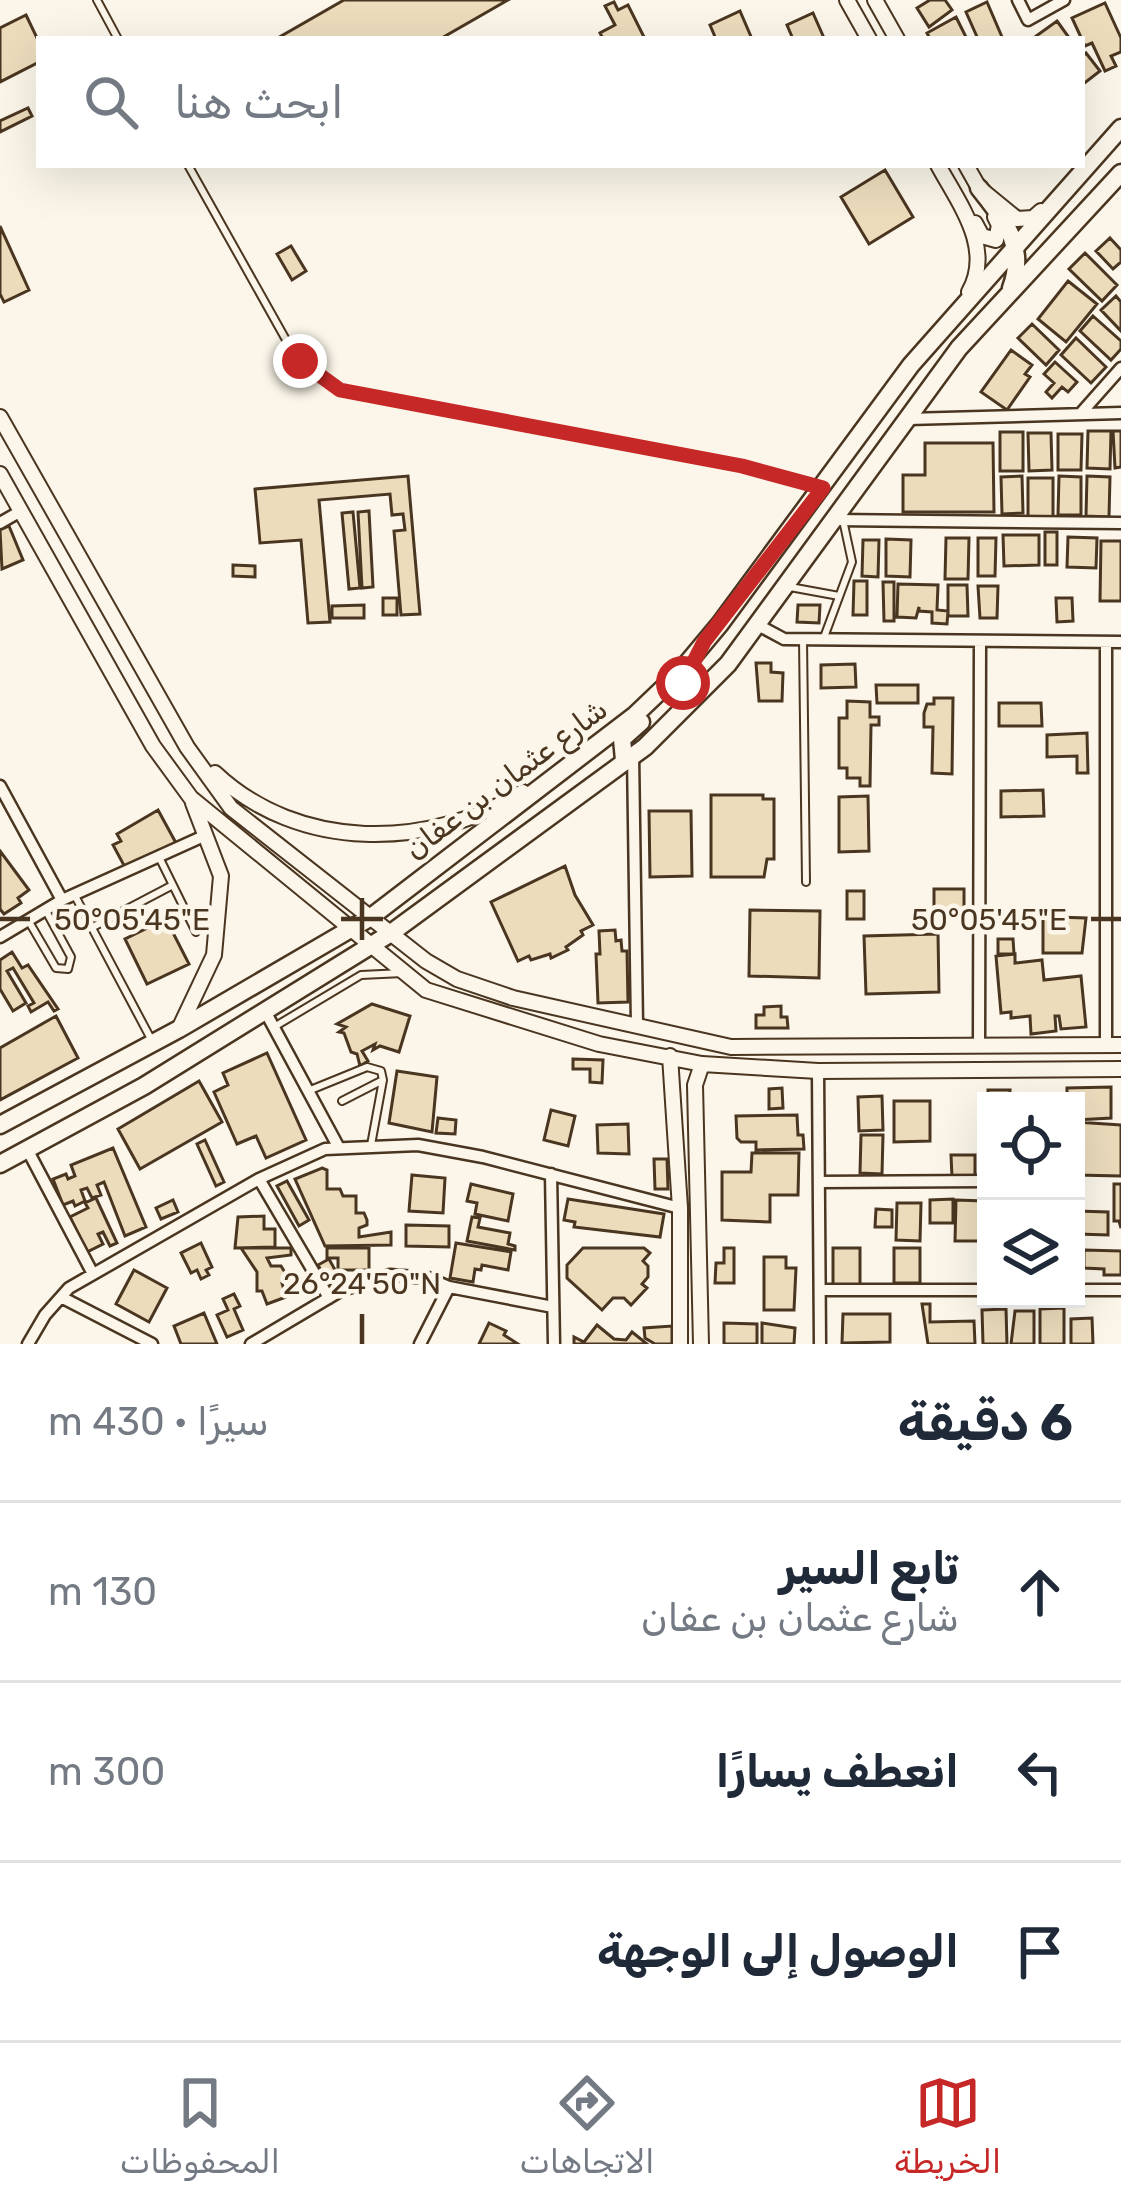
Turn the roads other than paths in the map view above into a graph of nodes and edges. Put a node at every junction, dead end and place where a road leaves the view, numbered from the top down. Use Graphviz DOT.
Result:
graph roads {
  1 [pos="97,0"];
  2 [pos="847,0"];
  3 [pos="875,0"];
  4 [pos="1018,0"];
  5 [pos="1064,0"];
  6 [pos="116,36"];
  7 [pos="866,36"];
  8 [pos="895,36"];
  9 [pos="1121,128"];
  10 [pos="190,168"];
  11 [pos="940,168"];
  12 [pos="968,168"];
  13 [pos="1121,173"];
  14 [pos="949,184"];
  15 [pos="979,188"];
  16 [pos="1064,193"];
  17 [pos="1017,246"];
  18 [pos="1005,299"];
  19 [pos="960,309"];
  20 [pos="1121,368"];
  21 [pos="1082,412"];
  22 [pos="1121,413"];
  23 [pos="0,417"];
  24 [pos="907,419"];
  25 [pos="0,473"];
  26 [pos="823,488"];
  27 [pos="5,497"];
  28 [pos="21,511"];
  29 [pos="839,520"];
  30 [pos="0,523"];
  31 [pos="1121,524"];
  32 [pos="787,586"];
  33 [pos="839,596"];
  34 [pos="758,625"];
  35 [pos="803,640"];
  36 [pos="823,640"];
  37 [pos="704,642"];
  38 [pos="980,642"];
  39 [pos="1106,642"];
  40 [pos="1121,642"];
  41 [pos="187,747"];
  42 [pos="629,757"];
  43 [pos="573,761"];
  44 [pos="0,786"];
  45 [pos="191,798"];
  46 [pos="206,836"];
  47 [pos="159,856"];
  48 [pos="806,881"];
  49 [pos="171,886"];
  50 [pos="68,897"];
  51 [pos="46,910"];
  52 [pos="370,917"];
  53 [pos="28,920"];
  54 [pos="92,928"];
  55 [pos="350,928"];
  56 [pos="1107,929"];
  57 [pos="1121,929"];
  58 [pos="196,932"];
  59 [pos="391,933"];
  60 [pos="0,937"];
  61 [pos="370,943"];
  62 [pos="406,973"];
  63 [pos="270,1019"];
  64 [pos="637,1025"];
  65 [pos="179,1029"];
  66 [pos="153,1042"];
  67 [pos="1113,1045"];
  68 [pos="979,1046"];
  69 [pos="670,1056"];
  70 [pos="702,1064"];
  71 [pos="1121,1069"];
  72 [pos="818,1071"];
  73 [pos="383,1080"];
  74 [pos="308,1091"];
  75 [pos="342,1102"];
  76 [pos="0,1125"];
  77 [pos="370,1145"];
  78 [pos="339,1148"];
  79 [pos="27,1149"];
  80 [pos="0,1164"];
  81 [pos="551,1174"];
  82 [pos="260,1179"];
  83 [pos="977,1181"];
  84 [pos="819,1182"];
  85 [pos="680,1208"];
  86 [pos="93,1274"];
  87 [pos="448,1287"];
  88 [pos="1121,1289"];
  89 [pos="820,1290"];
  90 [pos="977,1290"];
  91 [pos="1085,1290"];
  92 [pos="61,1297"];
  93 [pos="329,1298"];
  94 [pos="554,1307"];
  95 [pos="28,1344"];
  96 [pos="152,1344"];
  97 [pos="251,1344"];
  98 [pos="420,1344"];
  99 [pos="554,1344"];
  100 [pos="680,1344"];
  101 [pos="701,1344"];
  102 [pos="820,1344"];
  1 -- 6 [label="lane"];
  2 -- 7 [label="street"];
  3 -- 8 [label="street"];
  4 -- 5 [label="street"];
  9 -- 16 [label="main road, شارع عثمان بن عفان"];
  10 -- 26 [label="lane"];
  11 -- 14 [label="street"];
  12 -- 15 [label="street"];
  13 -- 18 [label="main road, شارع عثمان بن عفان"];
  14 -- 15 [label="street"];
  14 -- 19 [label="street"];
  15 -- 16 [label="street"];
  15 -- 17 [label="main road"];
  16 -- 17 [label="main road, شارع عثمان بن عفان"];
  17 -- 18 [label="main road"];
  17 -- 19 [label="main road, شارع عثمان بن عفان"];
  18 -- 24 [label="main road, شارع عثمان بن عفان"];
  19 -- 26 [label="main road, شارع عثمان بن عفان"];
  20 -- 21 [label="street"];
  21 -- 22 [label="street"];
  21 -- 24 [label="street"];
  23 -- 41 [label="street"];
  24 -- 29 [label="main road, شارع عثمان بن عفان"];
  25 -- 27 [label="street"];
  26 -- 37 [label="main road, شارع عثمان بن عفان"];
  27 -- 28 [label="street"];
  28 -- 30 [label="street"];
  28 -- 45 [label="street"];
  29 -- 31 [label="street"];
  29 -- 32 [label="main road, شارع عثمان بن عفان"];
  29 -- 33 [label="lane"];
  32 -- 33 [label="lane"];
  32 -- 34 [label="main road, شارع عثمان بن عفان"];
  33 -- 36 [label="lane"];
  34 -- 35 [label="street"];
  34 -- 42 [label="main road, شارع عثمان بن عفان"];
  35 -- 36 [label="street"];
  35 -- 48 [label="lane"];
  36 -- 38 [label="street"];
  37 -- 42 [label="main road"];
  37 -- 43 [label="main road, شارع عثمان بن عفان"];
  38 -- 39 [label="street"];
  38 -- 68 [label="street"];
  39 -- 40 [label="street"];
  39 -- 56 [label="street"];
  41 -- 43 [label="street"];
  41 -- 52 [label="street"];
  42 -- 59 [label="main road, شارع عثمان بن عفان"];
  42 -- 64 [label="street"];
  43 -- 52 [label="main road, شارع عثمان بن عفان"];
  44 -- 50 [label="street"];
  45 -- 46 [label="street"];
  45 -- 55 [label="street"];
  46 -- 47 [label="street"];
  46 -- 65 [label="street"];
  47 -- 49 [label="lane"];
  47 -- 50 [label="street"];
  49 -- 54 [label="lane"];
  49 -- 58 [label="lane"];
  50 -- 51 [label="street"];
  50 -- 54 [label="lane"];
  51 -- 53 [label="street"];
  51 -- 53 [label="lane"];
  52 -- 55 [label="main road, شارع عثمان بن عفان"];
  52 -- 59 [label="street"];
  53 -- 60 [label="street"];
  54 -- 66 [label="lane"];
  55 -- 61 [label="street"];
  55 -- 65 [label="main road, شارع عثمان بن عفان"];
  56 -- 57 [label="street"];
  56 -- 67 [label="street"];
  59 -- 61 [label="main road, شارع عثمان بن عفان"];
  59 -- 64 [label="street"];
  61 -- 62 [label="street"];
  61 -- 63 [label="main road, شارع عثمان بن عفان"];
  62 -- 63 [label="lane"];
  62 -- 69 [label="street"];
  63 -- 74 [label="street"];
  63 -- 79 [label="main road, شارع عثمان بن عفان"];
  64 -- 68 [label="street"];
  65 -- 66 [label="main road, شارع عثمان بن عفان"];
  66 -- 76 [label="main road, شارع عثمان بن عفان"];
  67 -- 68 [label="street"];
  69 -- 70 [label="street"];
  69 -- 85 [label="street"];
  70 -- 72 [label="street"];
  70 -- 101 [label="street"];
  71 -- 72 [label="street"];
  72 -- 84 [label="street"];
  73 -- 74 [label="lane"];
  73 -- 75 [label="lane"];
  73 -- 77 [label="lane"];
  74 -- 78 [label="street"];
  77 -- 78 [label="street"];
  77 -- 81 [label="street"];
  78 -- 82 [label="street"];
  79 -- 80 [label="main road, شارع عثمان بن عفان"];
  79 -- 86 [label="street"];
  81 -- 85 [label="street"];
  81 -- 94 [label="street"];
  82 -- 86 [label="street"];
  82 -- 93 [label="street"];
  83 -- 84 [label="street"];
  84 -- 89 [label="street"];
  85 -- 100 [label="street"];
  86 -- 92 [label="street"];
  87 -- 93 [label="street"];
  87 -- 94 [label="street"];
  87 -- 98 [label="street"];
  88 -- 91 [label="street"];
  89 -- 90 [label="street"];
  89 -- 102 [label="street"];
  92 -- 95 [label="street"];
  92 -- 96 [label="street"];
  93 -- 97 [label="street"];
  94 -- 99 [label="street"];
}
